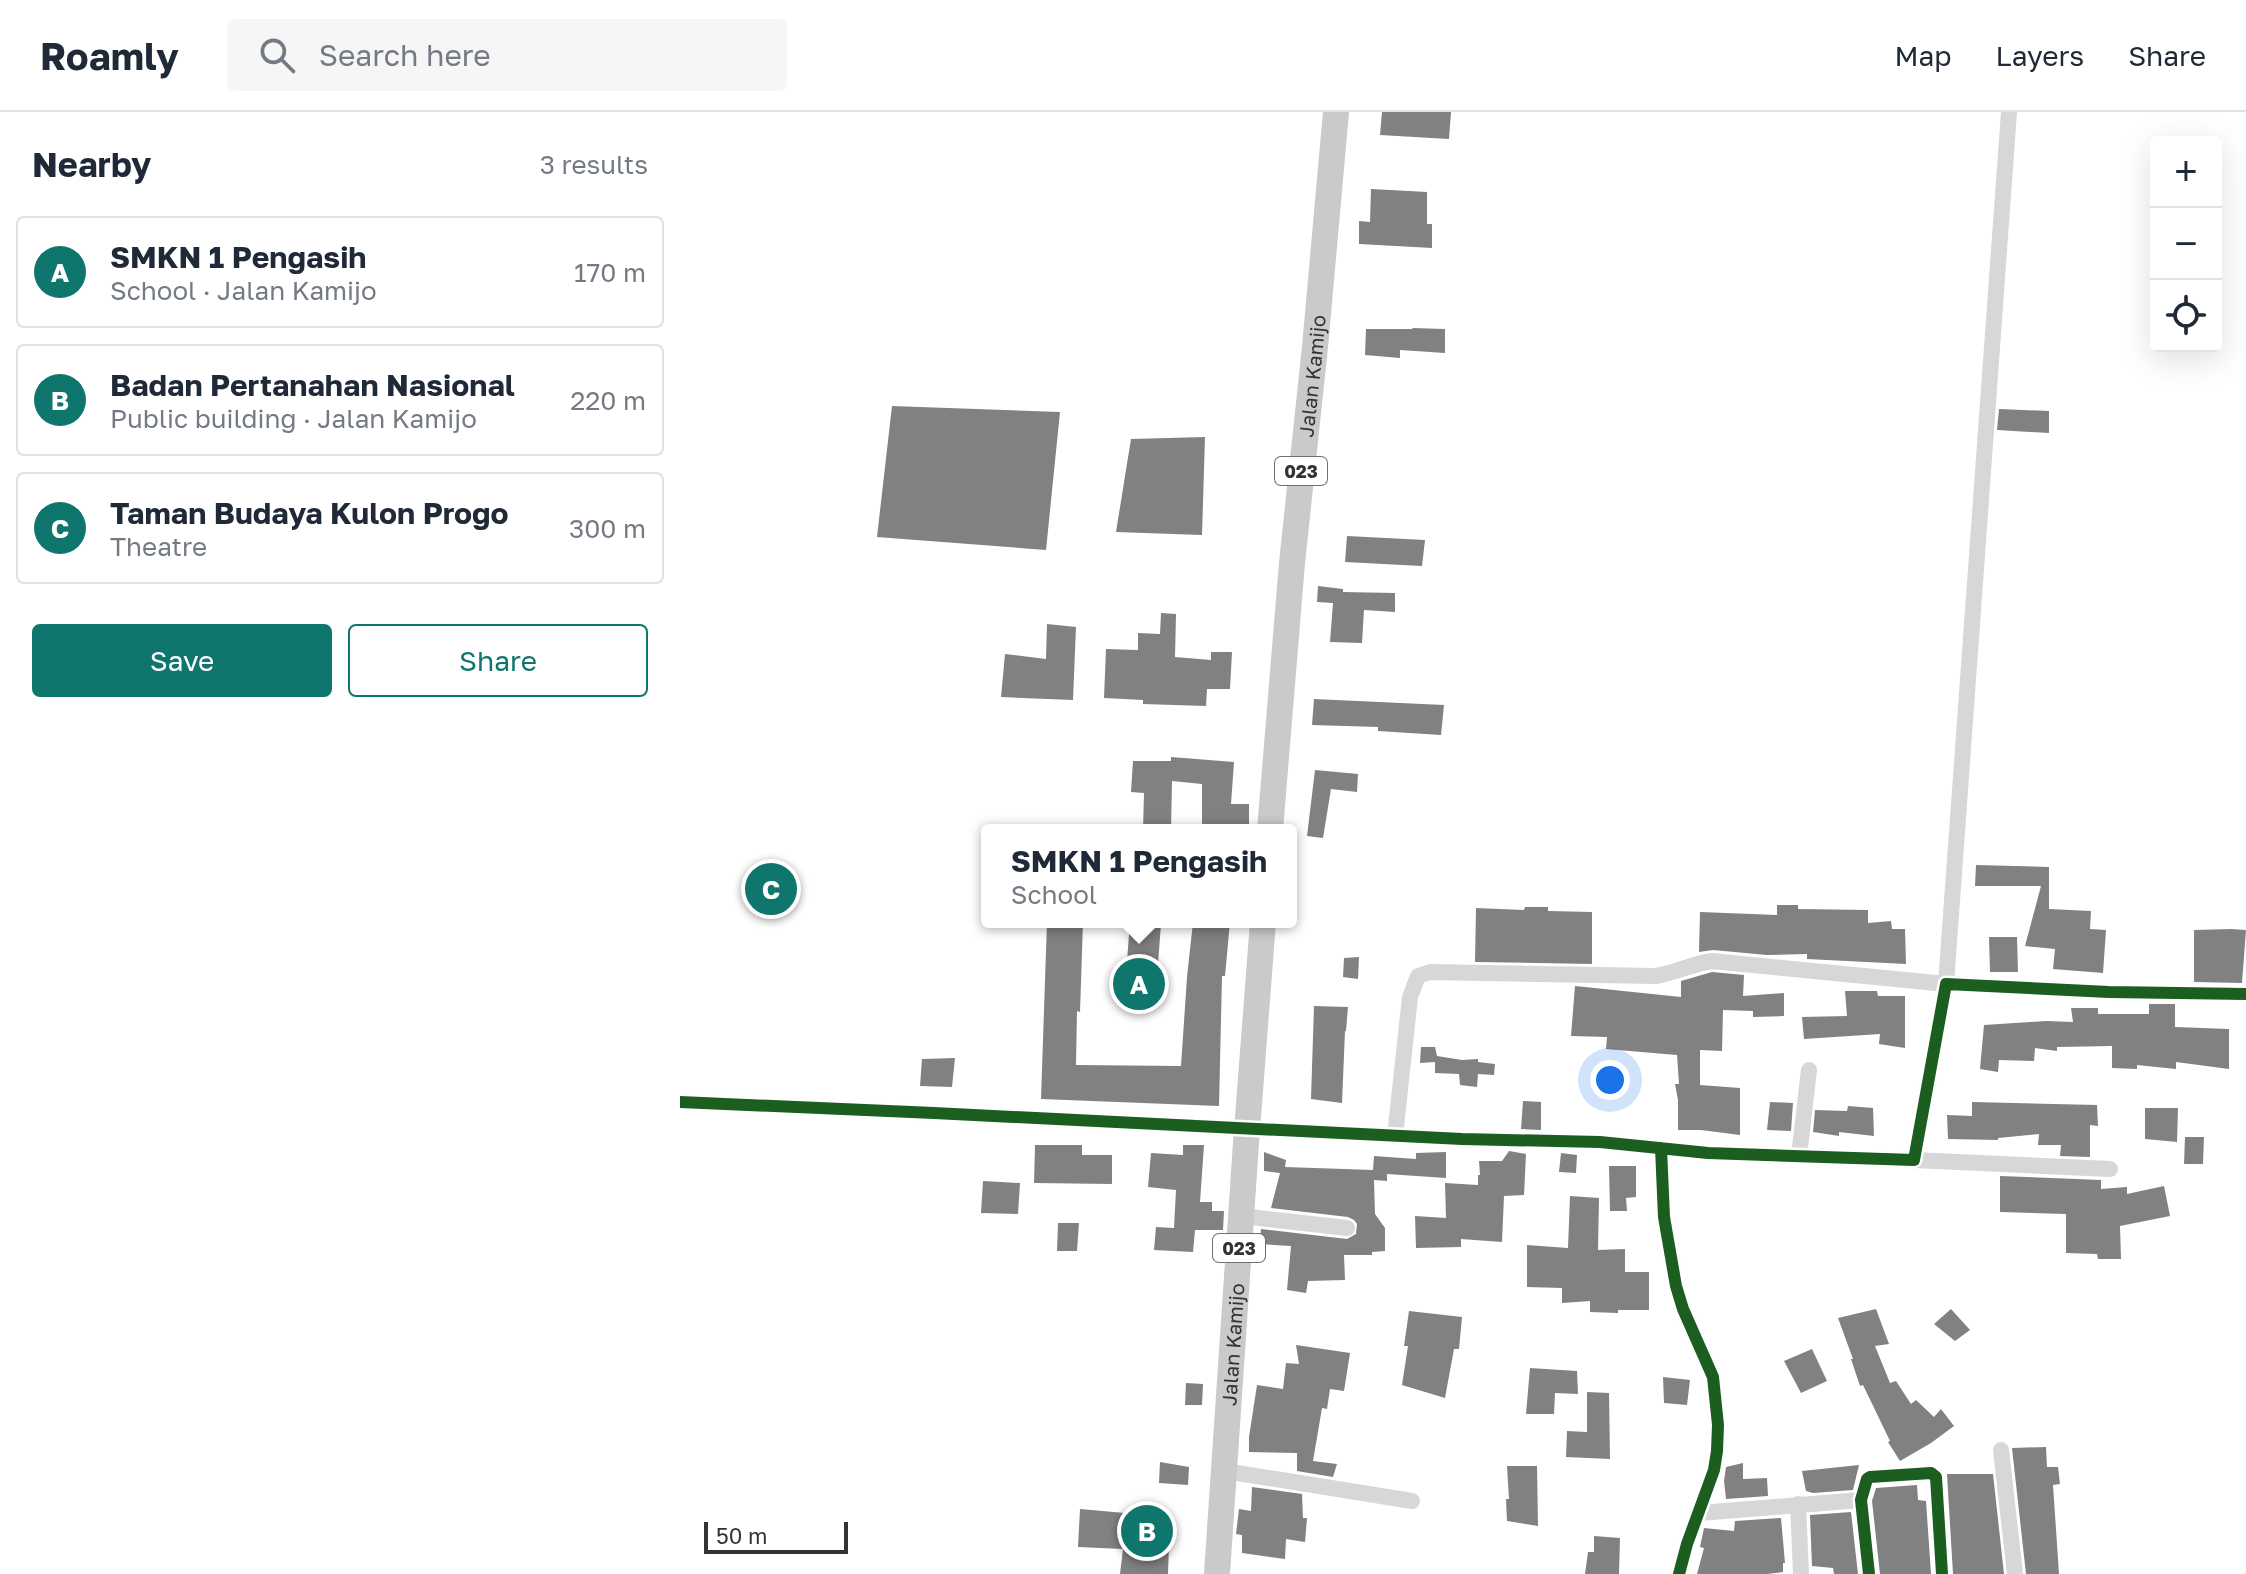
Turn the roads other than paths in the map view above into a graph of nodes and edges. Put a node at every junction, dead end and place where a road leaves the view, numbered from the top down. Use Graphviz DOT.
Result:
graph roads {
  1 [pos="1336,112"];
  2 [pos="2009,112"];
  3 [pos="1270,824"];
  4 [pos="1263,928"];
  5 [pos="1946,984"];
  6 [pos="2246,994"];
  7 [pos="1809,1070"];
  8 [pos="680,1102"];
  9 [pos="1247,1129"];
  10 [pos="1395,1136"];
  11 [pos="1661,1148"];
  12 [pos="1799,1156"];
  13 [pos="1914,1160"];
  14 [pos="2110,1169"];
  15 [pos="1242,1216"];
  16 [pos="1347,1228"];
  17 [pos="2001,1450"];
  18 [pos="1225,1471"];
  19 [pos="1861,1500"];
  20 [pos="1412,1501"];
  21 [pos="1798,1504"];
  22 [pos="1700,1513"];
  23 [pos="1217,1574"];
  24 [pos="1679,1574"];
  25 [pos="1801,1574"];
  26 [pos="1869,1574"];
  27 [pos="1942,1574"];
  28 [pos="2015,1574"];
  1 -- 3 [label="main road, Jalan Kamijo / 023"];
  2 -- 5 [label="street"];
  4 -- 9 [label="main road, Jalan Kamijo / 023"];
  5 -- 6 [label="street"];
  5 -- 10 [label="street"];
  5 -- 13 [label="street"];
  7 -- 12 [label="street"];
  8 -- 9 [label="street"];
  9 -- 10 [label="street"];
  9 -- 15 [label="main road, Jalan Kamijo / 023"];
  10 -- 11 [label="street"];
  11 -- 12 [label="street"];
  11 -- 22 [label="street"];
  12 -- 13 [label="street"];
  13 -- 14 [label="street"];
  15 -- 16 [label="street"];
  15 -- 18 [label="main road, Jalan Kamijo / 023"];
  17 -- 28 [label="street"];
  18 -- 20 [label="street"];
  18 -- 23 [label="main road, Jalan Kamijo / 023"];
  19 -- 21 [label="street"];
  19 -- 26 [label="street"];
  19 -- 27 [label="street"];
  21 -- 22 [label="street"];
  21 -- 25 [label="street"];
  22 -- 24 [label="street"];
}
